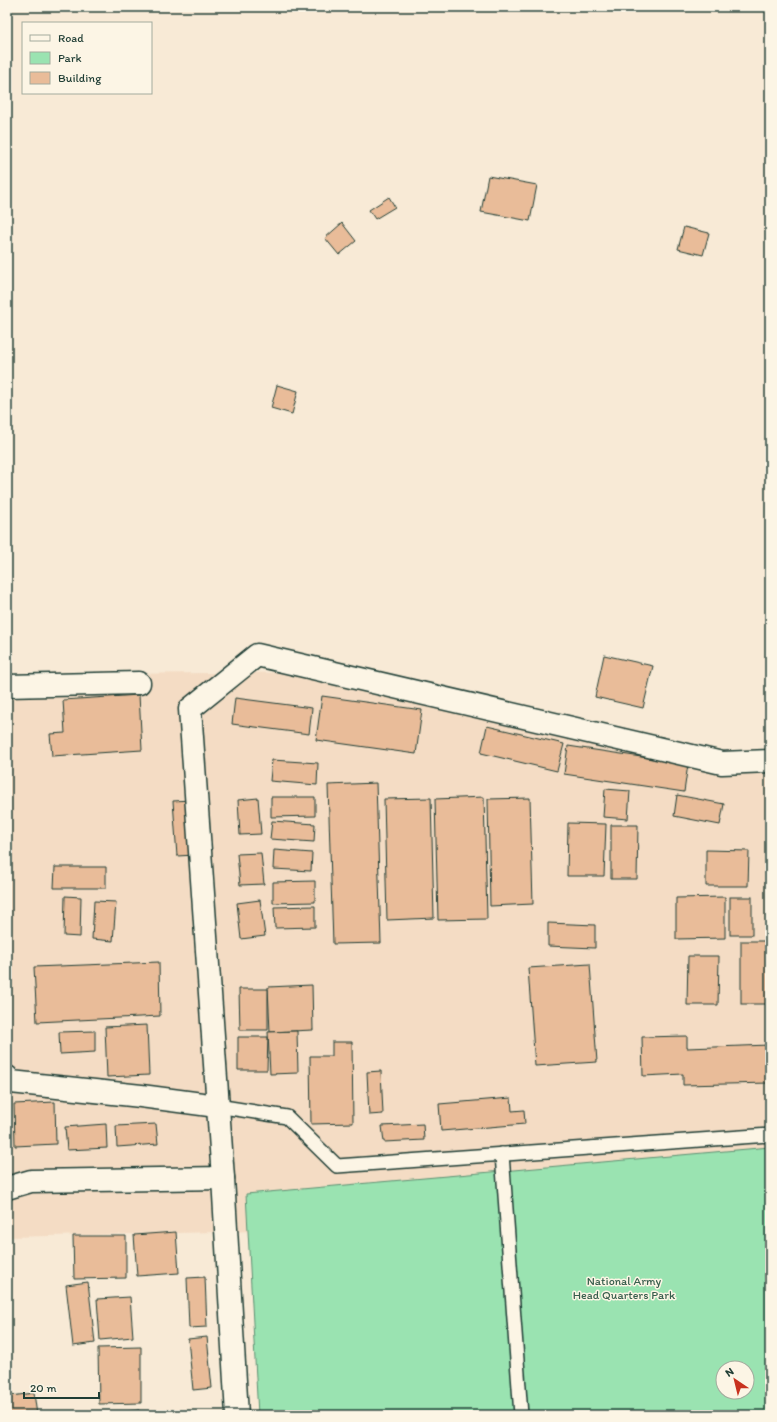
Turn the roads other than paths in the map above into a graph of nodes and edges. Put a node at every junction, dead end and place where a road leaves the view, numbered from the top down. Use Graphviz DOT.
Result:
graph roads {
  1 [pos="140,683"];
  2 [pos="7,686"];
  3 [pos="770,761"];
  4 [pos="7,1076"];
  5 [pos="217,1106"];
  6 [pos="770,1135"];
  7 [pos="502,1154"];
  8 [pos="224,1178"];
  9 [pos="7,1188"];
  10 [pos="237,1415"];
  11 [pos="521,1415"];
  1 -- 2 [label="street"];
  3 -- 5 [label="street"];
  4 -- 5 [label="street"];
  5 -- 7 [label="lane"];
  5 -- 8 [label="street"];
  6 -- 7 [label="lane"];
  7 -- 11 [label="lane"];
  8 -- 9 [label="street"];
  8 -- 10 [label="street"];
}
